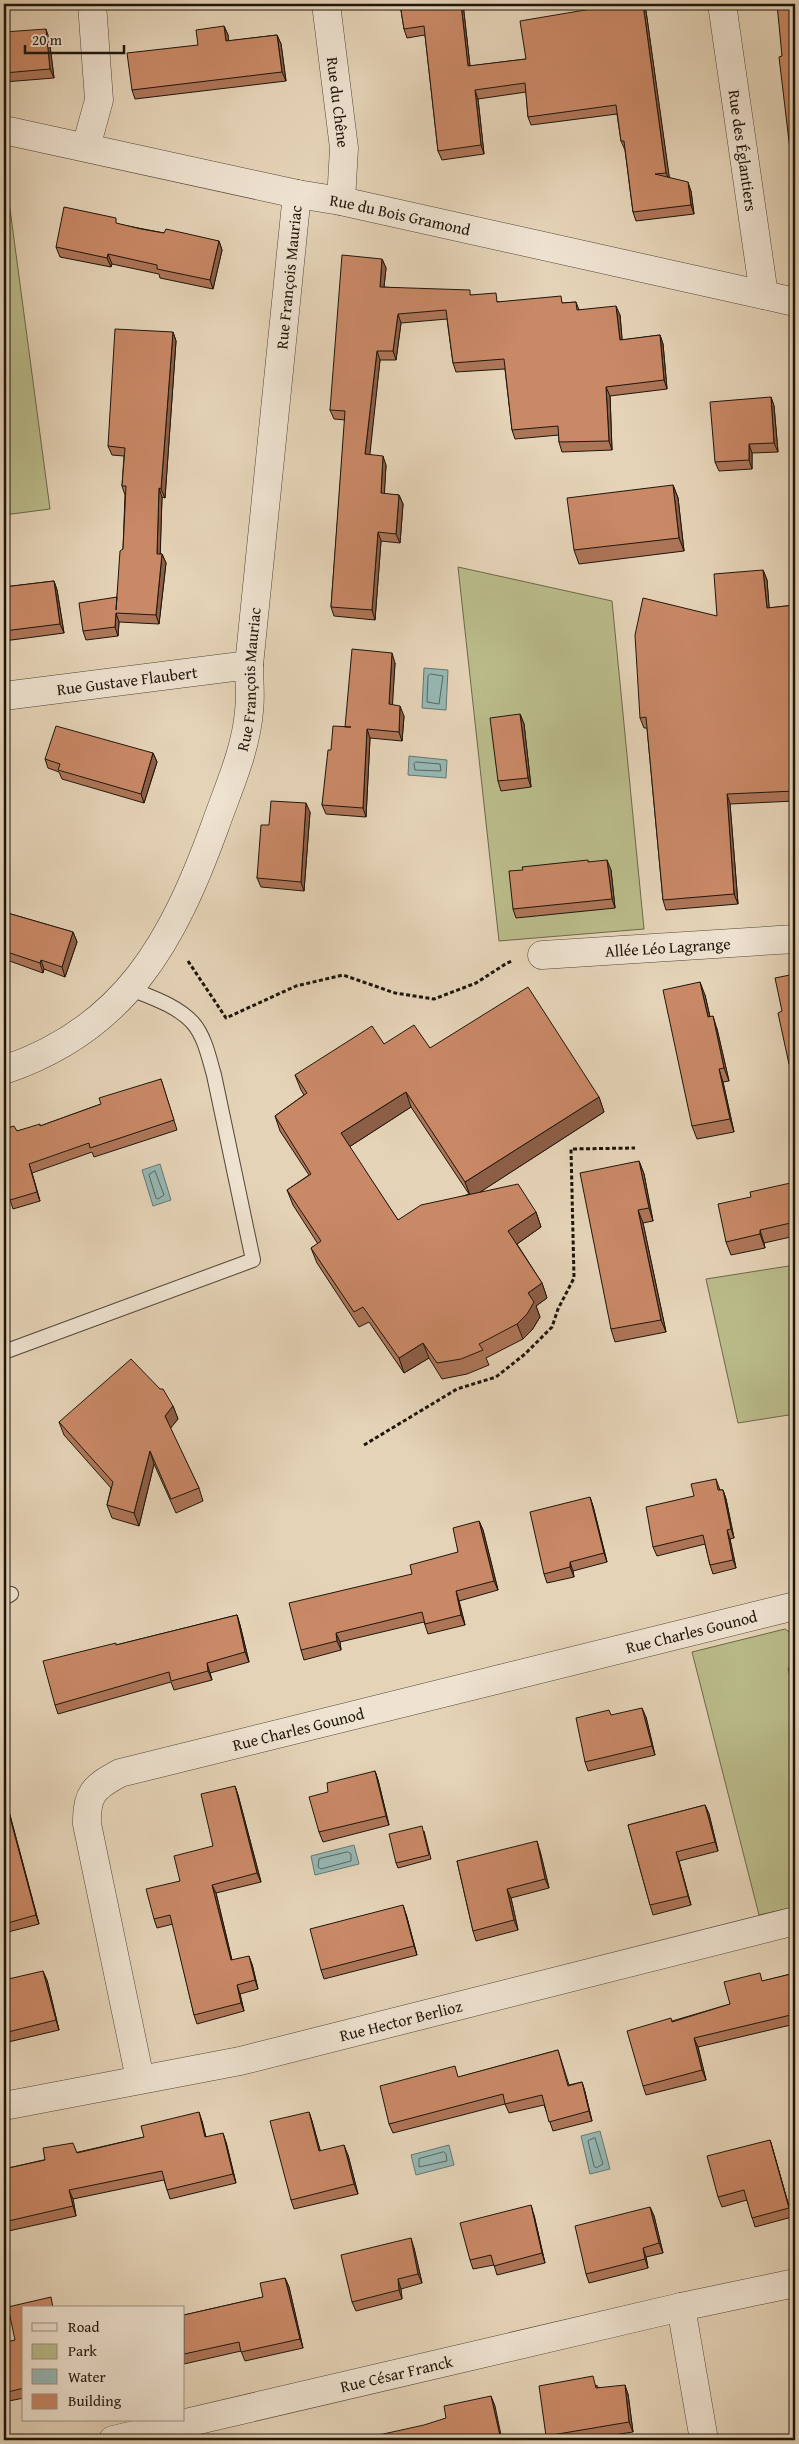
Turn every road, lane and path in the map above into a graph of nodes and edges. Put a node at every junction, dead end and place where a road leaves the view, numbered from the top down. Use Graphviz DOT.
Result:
graph roads {
  1 [pos="92,4"];
  2 [pos="326,4"];
  3 [pos="722,4"];
  4 [pos="4,130"];
  5 [pos="86,147"];
  6 [pos="296,194"];
  7 [pos="340,201"];
  8 [pos="764,296"];
  9 [pos="795,302"];
  10 [pos="249,665"];
  11 [pos="4,696"];
  12 [pos="169,934"];
  13 [pos="795,939"];
  14 [pos="542,955"];
  15 [pos="131,989"];
  16 [pos="4,1070"];
  17 [pos="635,1148"];
  18 [pos="4,1352"];
  19 [pos="364,1445"];
  20 [pos="795,1606"];
  21 [pos="795,1921"];
  22 [pos="140,2079"];
  23 [pos="4,2106"];
  24 [pos="795,2283"];
  25 [pos="681,2307"];
  26 [pos="113,2440"];
  27 [pos="704,2440"];
  1 -- 5 [label="street"];
  2 -- 7 [label="street, Rue du Chêne"];
  3 -- 8 [label="street, Rue des Églantiers"];
  4 -- 5 [label="street, Rue du Bois Gramond"];
  5 -- 6 [label="street, Rue du Bois Gramond"];
  6 -- 7 [label="street, Rue du Bois Gramond"];
  6 -- 10 [label="street, Rue François Mauriac"];
  7 -- 8 [label="street, Rue du Bois Gramond"];
  8 -- 9 [label="street, Rue du Bois Gramond"];
  10 -- 11 [label="street, Rue Gustave Flaubert"];
  10 -- 12 [label="street, Rue François Mauriac"];
  12 -- 14 [label="path"];
  12 -- 15 [label="street, Rue François Mauriac"];
  13 -- 14 [label="street, Allée Léo Lagrange"];
  15 -- 16 [label="street, Rue François Mauriac"];
  15 -- 18 [label="lane"];
  17 -- 19 [label="path"];
  20 -- 22 [label="street, Rue Charles Gounod"];
  21 -- 22 [label="street, Rue Hector Berlioz"];
  22 -- 23 [label="street, Rue Hector Berlioz"];
  24 -- 25 [label="street, Rue César Franck"];
  25 -- 26 [label="street, Rue César Franck"];
  25 -- 27 [label="street"];
}
